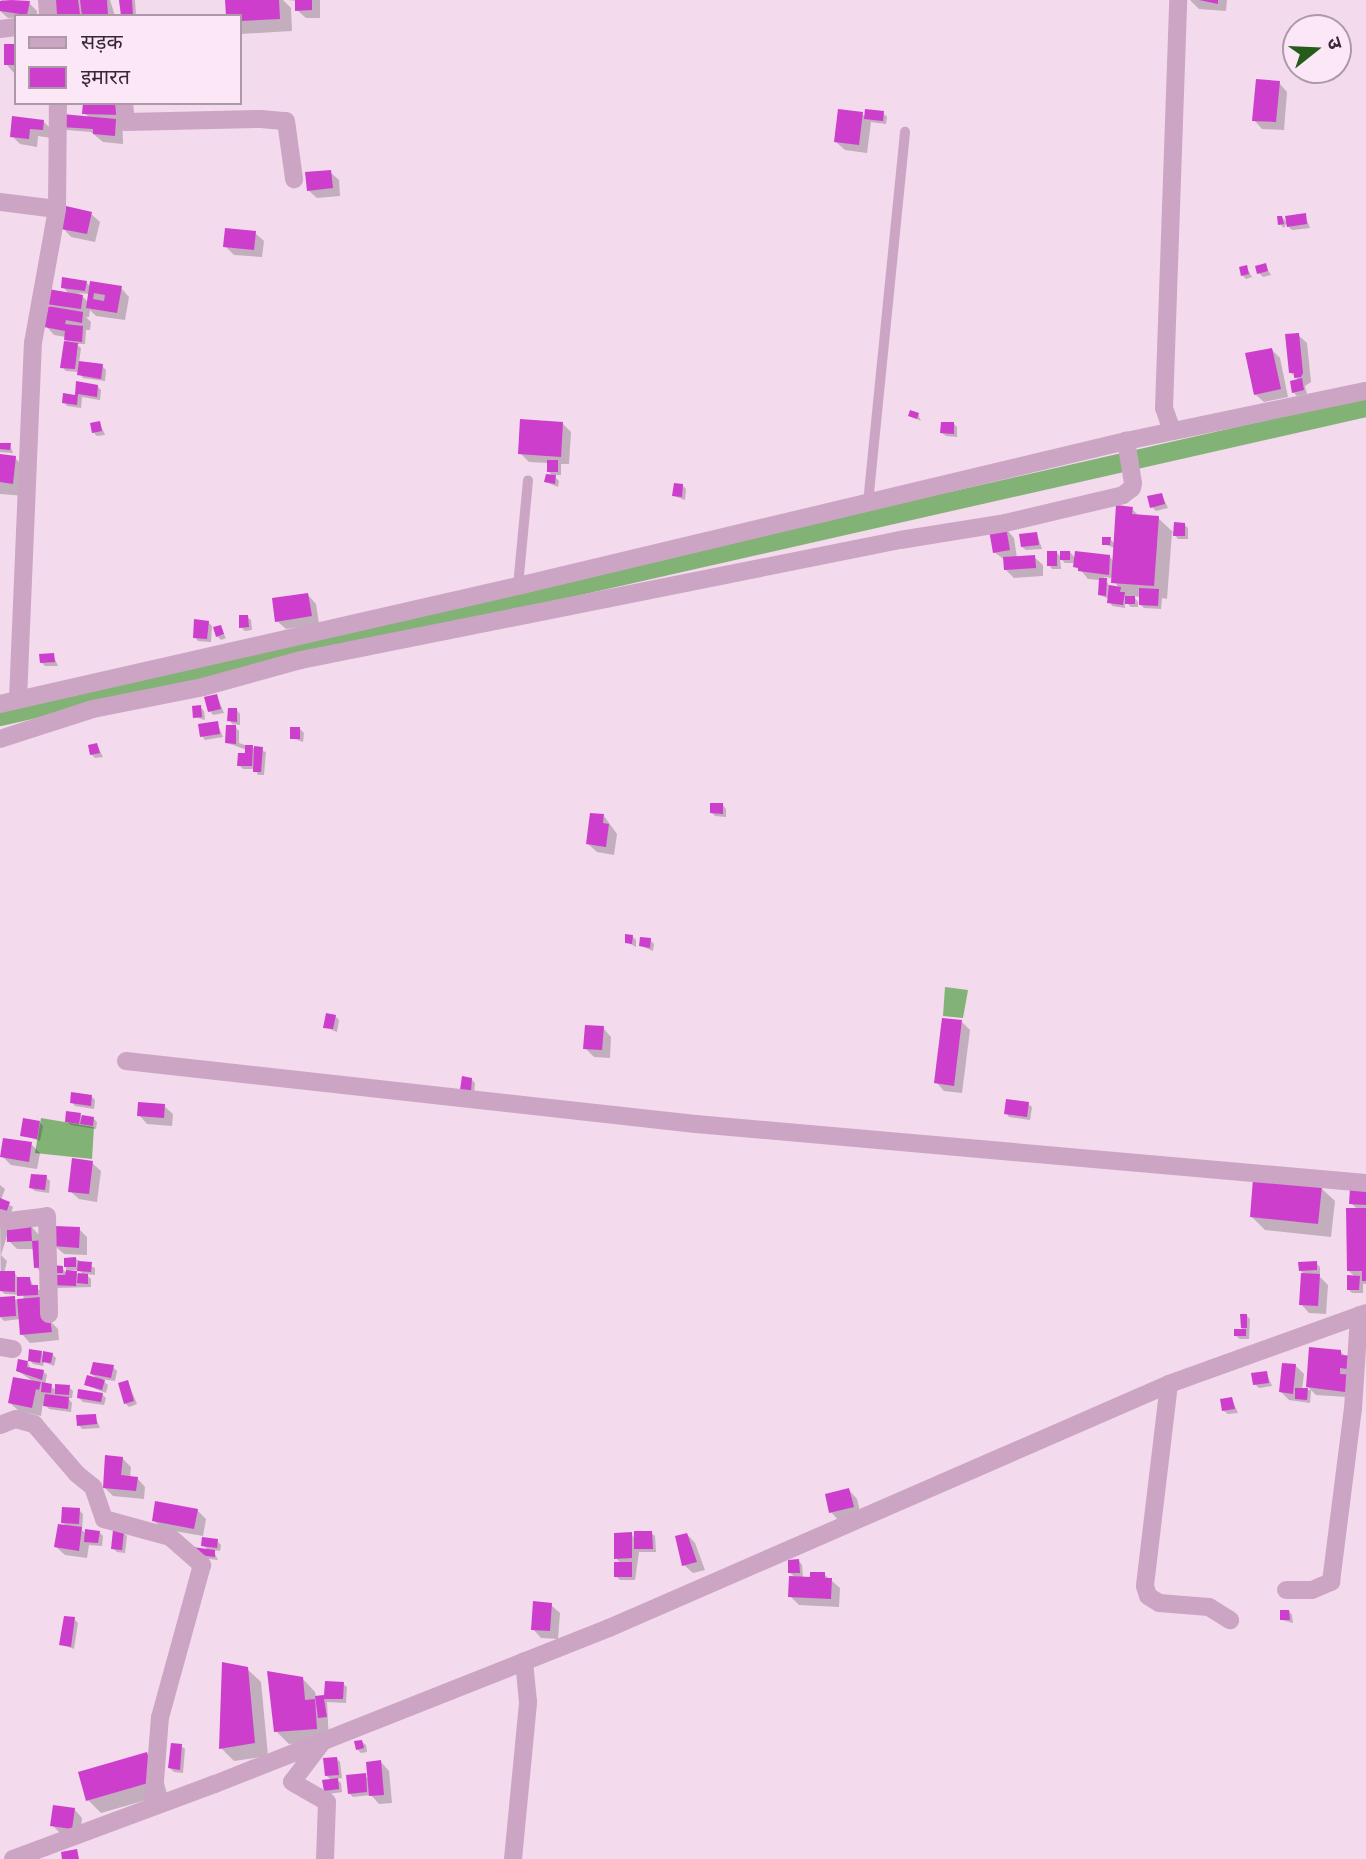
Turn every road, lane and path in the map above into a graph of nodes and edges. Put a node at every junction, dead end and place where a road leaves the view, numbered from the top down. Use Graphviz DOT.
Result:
graph roads {
  1 [pos="1178,0"];
  2 [pos="58,105"];
  3 [pos="124,105"];
  4 [pos="905,132"];
  5 [pos="294,179"];
  6 [pos="0,202"];
  7 [pos="57,209"];
  8 [pos="1366,391"];
  9 [pos="1172,432"];
  10 [pos="1128,450"];
  11 [pos="528,480"];
  12 [pos="868,503"];
  13 [pos="518,586"];
  14 [pos="18,699"];
  15 [pos="0,704"];
  16 [pos="0,739"];
  17 [pos="126,1061"];
  18 [pos="1366,1183"];
  19 [pos="0,1218"];
  20 [pos="50,1314"];
  21 [pos="1362,1314"];
  22 [pos="1169,1384"];
  23 [pos="0,1425"];
  24 [pos="1286,1590"];
  25 [pos="1230,1620"];
  26 [pos="524,1661"];
  27 [pos="323,1741"];
  28 [pos="153,1806"];
  29 [pos="13,1859"];
  30 [pos="325,1859"];
  31 [pos="513,1859"];
  1 -- 9 [label="street"];
  2 -- 7 [label="street"];
  3 -- 5 [label="street"];
  4 -- 12 [label="lane"];
  6 -- 7 [label="street"];
  7 -- 14 [label="street"];
  8 -- 9 [label="street"];
  9 -- 10 [label="street"];
  10 -- 12 [label="street"];
  10 -- 16 [label="street"];
  11 -- 13 [label="lane"];
  12 -- 13 [label="street"];
  13 -- 14 [label="street"];
  14 -- 15 [label="street"];
  17 -- 18 [label="street"];
  19 -- 20 [label="street"];
  21 -- 22 [label="street"];
  21 -- 24 [label="street"];
  22 -- 25 [label="street"];
  22 -- 26 [label="street"];
  23 -- 28 [label="street"];
  26 -- 27 [label="street"];
  26 -- 31 [label="street"];
  27 -- 28 [label="street"];
  27 -- 30 [label="street"];
  28 -- 29 [label="street"];
}
